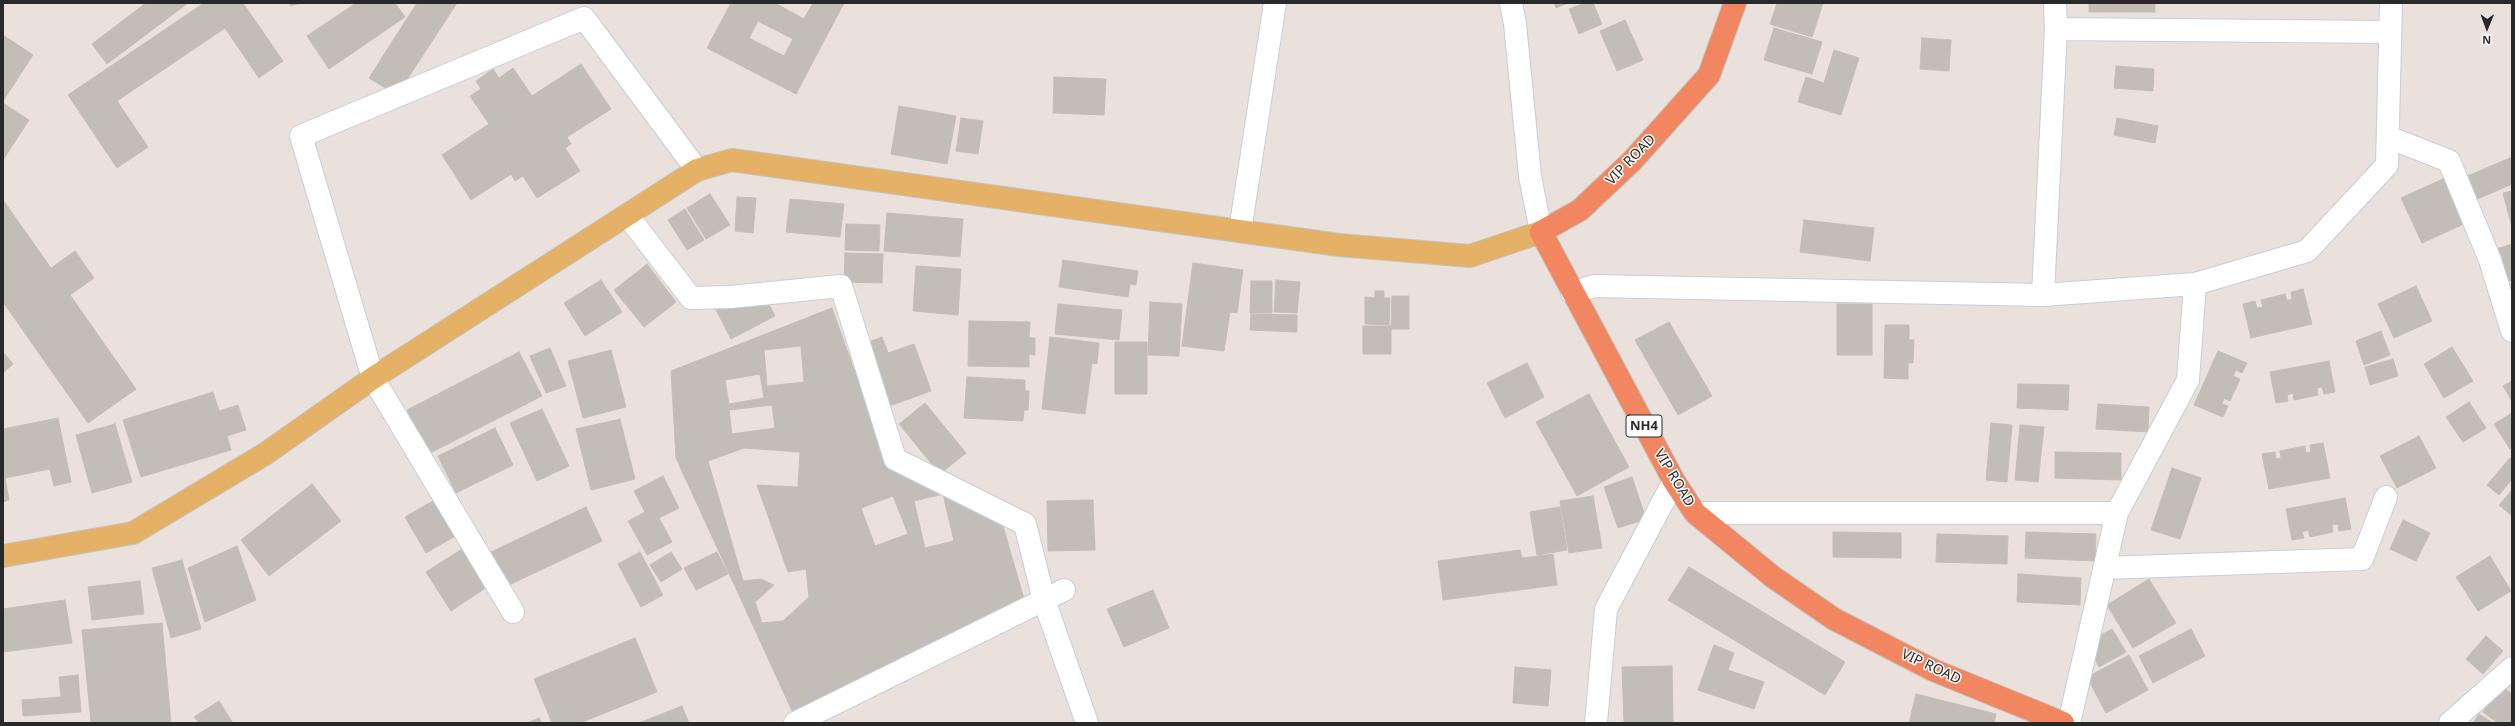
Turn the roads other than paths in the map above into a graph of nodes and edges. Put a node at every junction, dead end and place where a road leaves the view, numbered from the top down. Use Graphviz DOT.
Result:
graph roads {
  1 [pos="1274,3"];
  2 [pos="1510,3"];
  3 [pos="1735,3"];
  4 [pos="2055,3"];
  5 [pos="2391,3"];
  6 [pos="2056,29"];
  7 [pos="2389,32"];
  8 [pos="2388,137"];
  9 [pos="697,170"];
  10 [pos="626,215"];
  11 [pos="1240,231"];
  12 [pos="1541,232"];
  13 [pos="2195,284"];
  14 [pos="1572,293"];
  15 [pos="2043,295"];
  16 [pos="2512,331"];
  17 [pos="373,378"];
  18 [pos="1674,481"];
  19 [pos="2386,497"];
  20 [pos="1695,512"];
  21 [pos="2117,514"];
  22 [pos="3,556"];
  23 [pos="2104,568"];
  24 [pos="1064,590"];
  25 [pos="1044,600"];
  26 [pos="513,612"];
  27 [pos="2512,668"];
  28 [pos="795,723"];
  29 [pos="1087,723"];
  30 [pos="1596,723"];
  31 [pos="2063,723"];
  32 [pos="2069,723"];
  33 [pos="2450,723"];
  1 -- 11 [label="street"];
  2 -- 12 [label="street"];
  3 -- 12 [label="highway, VIP ROAD"];
  4 -- 6 [label="street"];
  5 -- 7 [label="street"];
  6 -- 7 [label="street"];
  6 -- 15 [label="street"];
  7 -- 8 [label="street"];
  8 -- 13 [label="street"];
  8 -- 16 [label="street"];
  9 -- 10 [label="main road"];
  9 -- 11 [label="main road"];
  9 -- 17 [label="street"];
  10 -- 17 [label="main road"];
  10 -- 25 [label="street"];
  11 -- 12 [label="main road"];
  12 -- 14 [label="highway, VIP ROAD / NH4"];
  13 -- 15 [label="street"];
  13 -- 21 [label="street"];
  14 -- 15 [label="street"];
  14 -- 18 [label="highway, VIP ROAD / NH4"];
  17 -- 22 [label="main road"];
  17 -- 26 [label="street"];
  18 -- 20 [label="highway, VIP ROAD / NH4"];
  18 -- 30 [label="street"];
  19 -- 23 [label="street"];
  20 -- 21 [label="street"];
  20 -- 31 [label="highway, VIP ROAD / NH4"];
  21 -- 23 [label="street"];
  23 -- 32 [label="street"];
  24 -- 25 [label="street"];
  25 -- 28 [label="street"];
  25 -- 29 [label="street"];
  27 -- 33 [label="street"];
}
